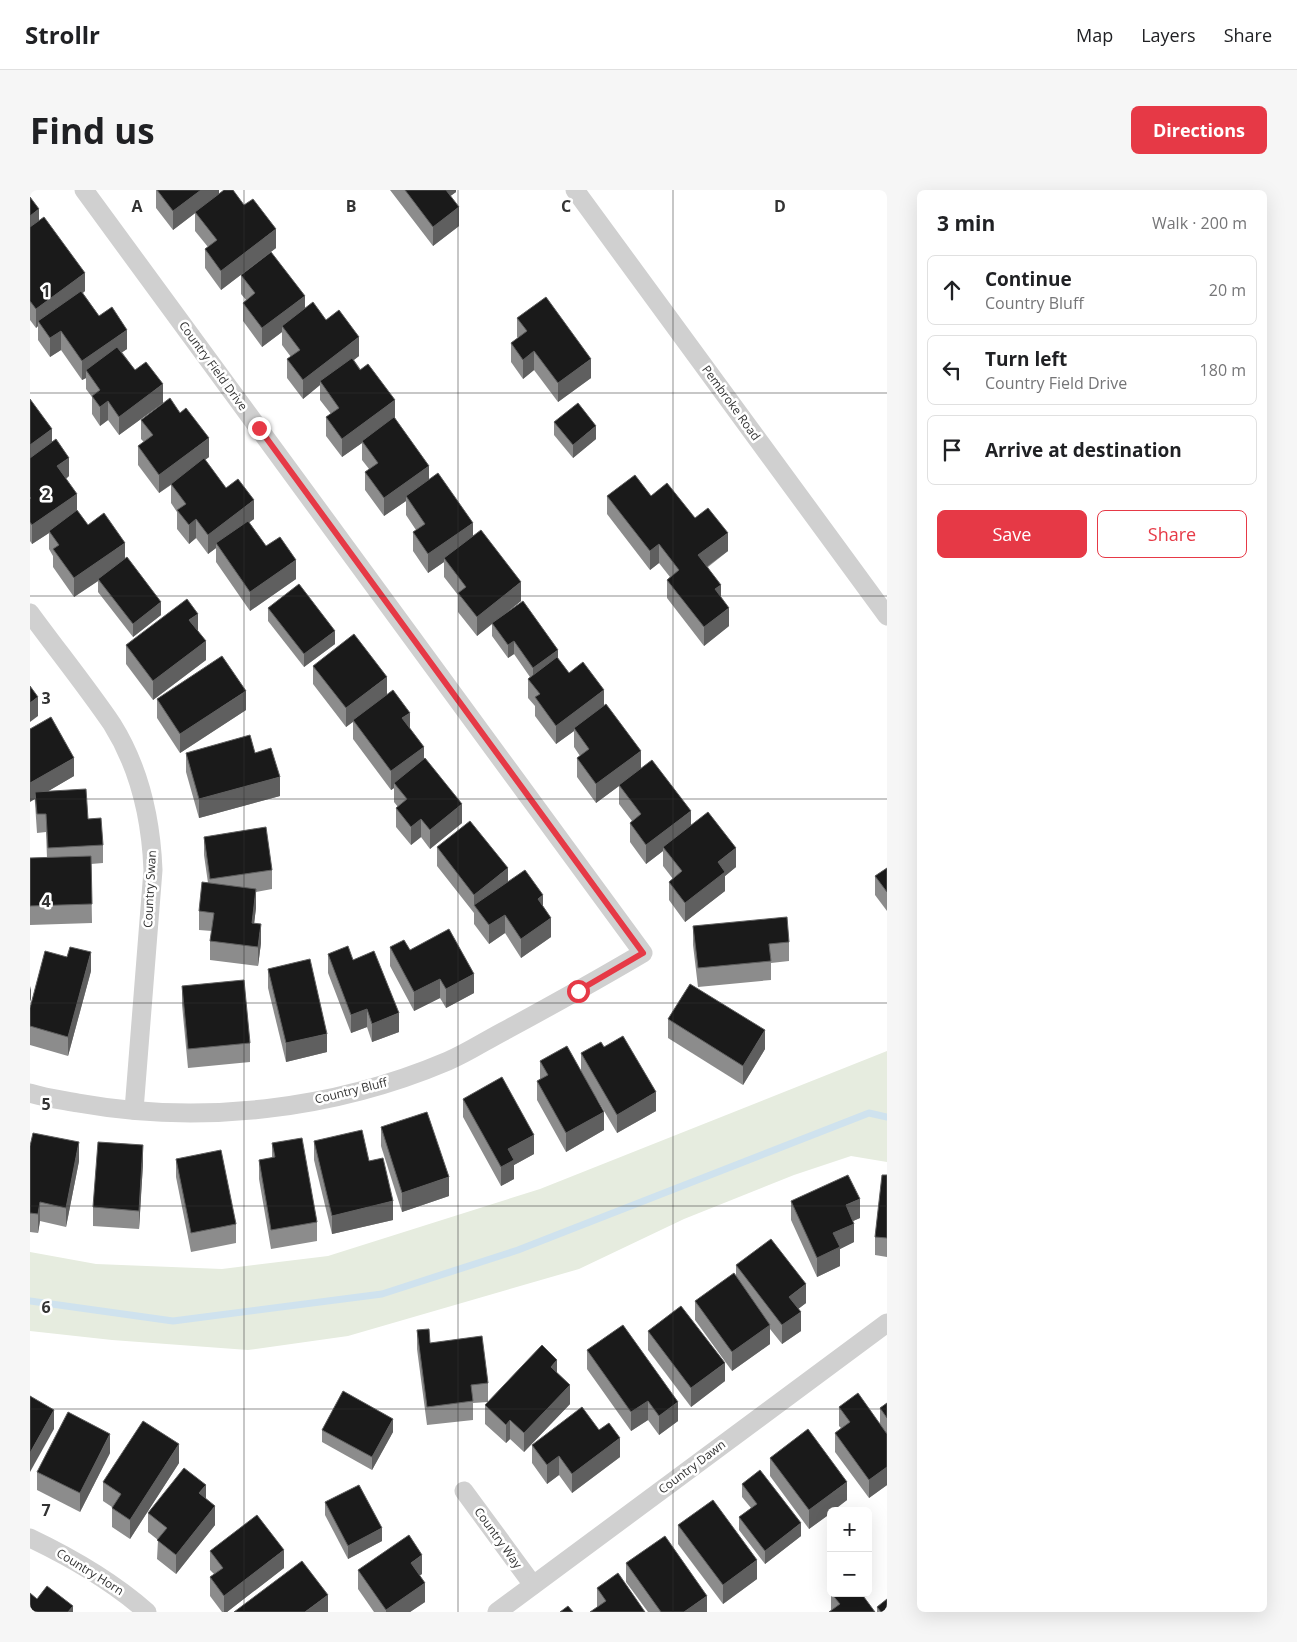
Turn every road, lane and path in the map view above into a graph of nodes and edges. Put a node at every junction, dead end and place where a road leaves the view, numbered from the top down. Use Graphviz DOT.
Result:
graph roads {
  1 [pos="84,190"];
  2 [pos="574,190"];
  3 [pos="30,613"];
  4 [pos="887,616"];
  5 [pos="643,953"];
  6 [pos="30,1093"];
  7 [pos="134,1110"];
  8 [pos="887,1323"];
  9 [pos="464,1491"];
  10 [pos="30,1538"];
  11 [pos="533,1585"];
  12 [pos="147,1612"];
  13 [pos="497,1612"];
  1 -- 5 [label="street, Country Field Drive"];
  2 -- 4 [label="street, Pembroke Road"];
  3 -- 7 [label="street, Country Swan"];
  5 -- 7 [label="street, Country Bluff"];
  6 -- 7 [label="street, Country Bluff"];
  8 -- 11 [label="street, Country Dawn"];
  9 -- 11 [label="street, Country Way"];
  10 -- 12 [label="street, Country Horn"];
  11 -- 13 [label="street, Country Dawn"];
}
